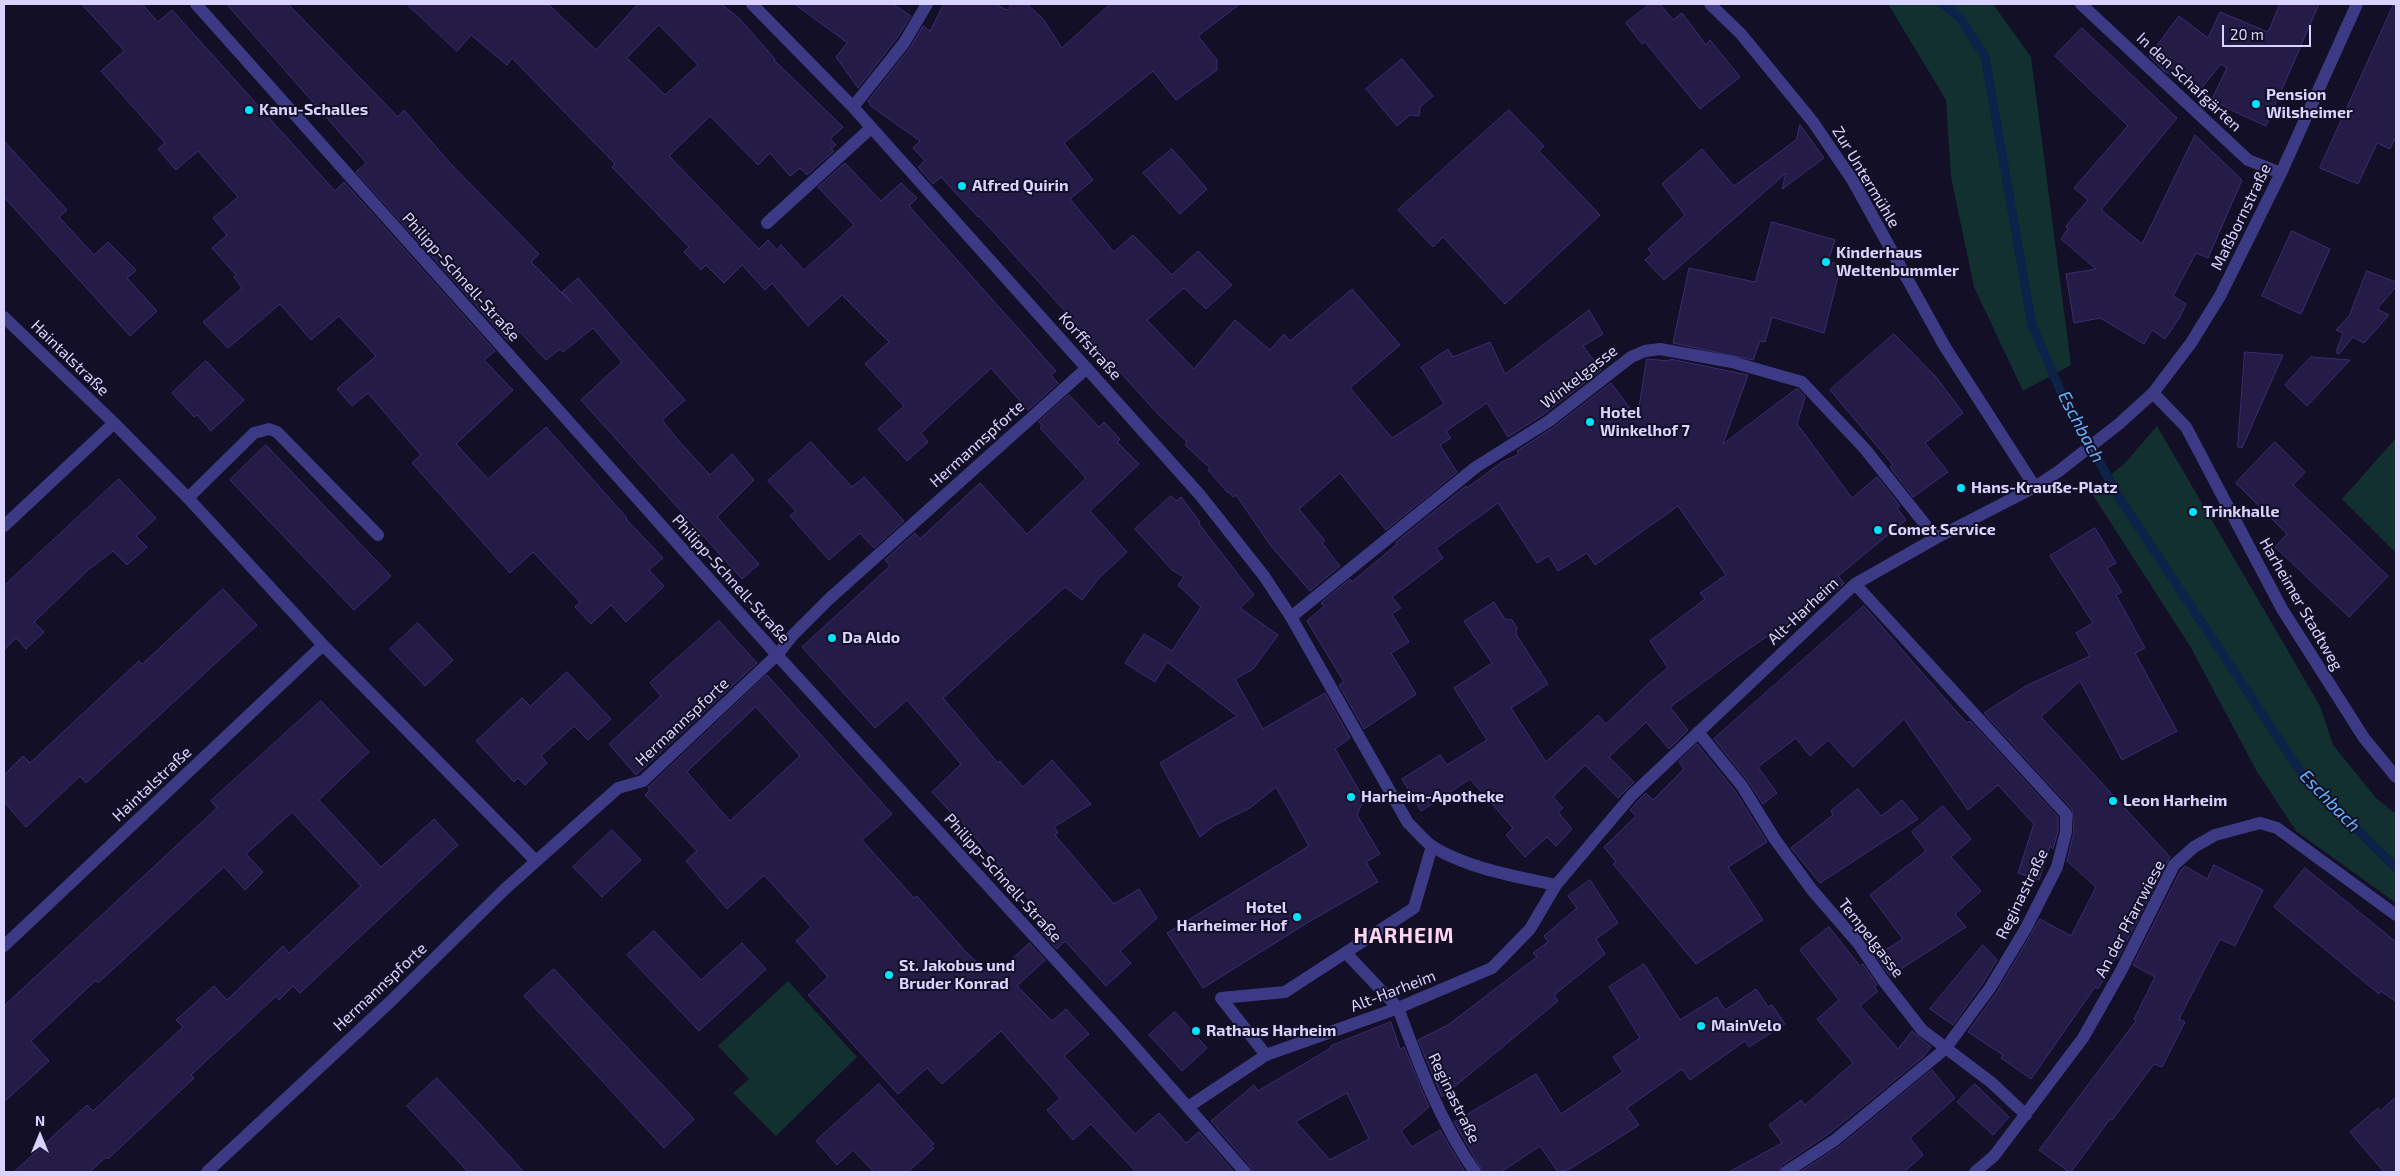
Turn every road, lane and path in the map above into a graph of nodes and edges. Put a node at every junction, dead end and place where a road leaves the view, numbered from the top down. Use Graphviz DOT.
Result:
graph roads {
  1 [pos="196,4"];
  2 [pos="752,4"];
  3 [pos="927,4"];
  4 [pos="1710,4"];
  5 [pos="2081,4"];
  6 [pos="2357,4"];
  7 [pos="853,107"];
  8 [pos="872,128"];
  9 [pos="2281,173"];
  10 [pos="767,223"];
  11 [pos="4,317"];
  12 [pos="1087,368"];
  13 [pos="2153,393"];
  14 [pos="114,423"];
  15 [pos="2120,423"];
  16 [pos="2035,487"];
  17 [pos="188,498"];
  18 [pos="4,526"];
  19 [pos="378,535"];
  20 [pos="1936,538"];
  21 [pos="1855,584"];
  22 [pos="1291,616"];
  23 [pos="323,645"];
  24 [pos="777,655"];
  25 [pos="1698,732"];
  26 [pos="2396,777"];
  27 [pos="1432,846"];
  28 [pos="536,862"];
  29 [pos="1556,885"];
  30 [pos="2396,915"];
  31 [pos="4,946"];
  32 [pos="1346,953"];
  33 [pos="1398,1008"];
  34 [pos="1945,1049"];
  35 [pos="1266,1055"];
  36 [pos="1188,1107"];
  37 [pos="2026,1115"];
  38 [pos="207,1172"];
  39 [pos="1245,1172"];
  40 [pos="1475,1172"];
  41 [pos="1786,1172"];
  42 [pos="1975,1172"];
  1 -- 24 [label="street, Philipp-Schnell-Straße"];
  2 -- 7 [label="street, Korffstraße"];
  3 -- 7 [label="street"];
  4 -- 16 [label="street, Zur Untermühle"];
  5 -- 9 [label="street, In den Schafgärten"];
  6 -- 9 [label="street, Maßbornstraße"];
  7 -- 8 [label="street, Korffstraße"];
  8 -- 10 [label="street"];
  8 -- 12 [label="street, Korffstraße"];
  9 -- 13 [label="street, Maßbornstraße"];
  11 -- 14 [label="street, Haintalstraße"];
  12 -- 22 [label="street, Korffstraße"];
  12 -- 24 [label="street, Hermannspforte"];
  13 -- 15 [label="street, Maßbornstraße"];
  13 -- 26 [label="street, Harheimer Stadtweg"];
  14 -- 17 [label="street, Haintalstraße"];
  14 -- 18 [label="street"];
  15 -- 16 [label="street, Alt-Harheim"];
  16 -- 20 [label="street, Alt-Harheim"];
  17 -- 19 [label="street"];
  17 -- 23 [label="street, Haintalstraße"];
  20 -- 21 [label="street, Alt-Harheim"];
  20 -- 22 [label="street, Winkelgasse"];
  21 -- 25 [label="street, Alt-Harheim"];
  21 -- 34 [label="street, Reginastraße"];
  22 -- 27 [label="street"];
  23 -- 28 [label="street, Haintalstraße"];
  23 -- 31 [label="street, Haintalstraße"];
  24 -- 28 [label="street, Hermannspforte"];
  24 -- 36 [label="street, Philipp-Schnell-Straße"];
  25 -- 29 [label="street, Alt-Harheim"];
  25 -- 34 [label="street, Tempelgasse"];
  27 -- 29 [label="street"];
  27 -- 32 [label="street"];
  28 -- 38 [label="street, Hermannspforte"];
  29 -- 33 [label="street, Alt-Harheim"];
  30 -- 37 [label="street, An der Pfarrwiese"];
  32 -- 33 [label="street"];
  32 -- 35 [label="street"];
  33 -- 35 [label="street, Alt-Harheim"];
  33 -- 40 [label="street, Reginastraße"];
  34 -- 37 [label="street, Tempelgasse"];
  34 -- 41 [label="street, Reginastraße"];
  35 -- 36 [label="street, Alt-Harheim"];
  36 -- 39 [label="street, Philipp-Schnell-Straße"];
  37 -- 42 [label="street, An der Pfarrwiese"];
}
